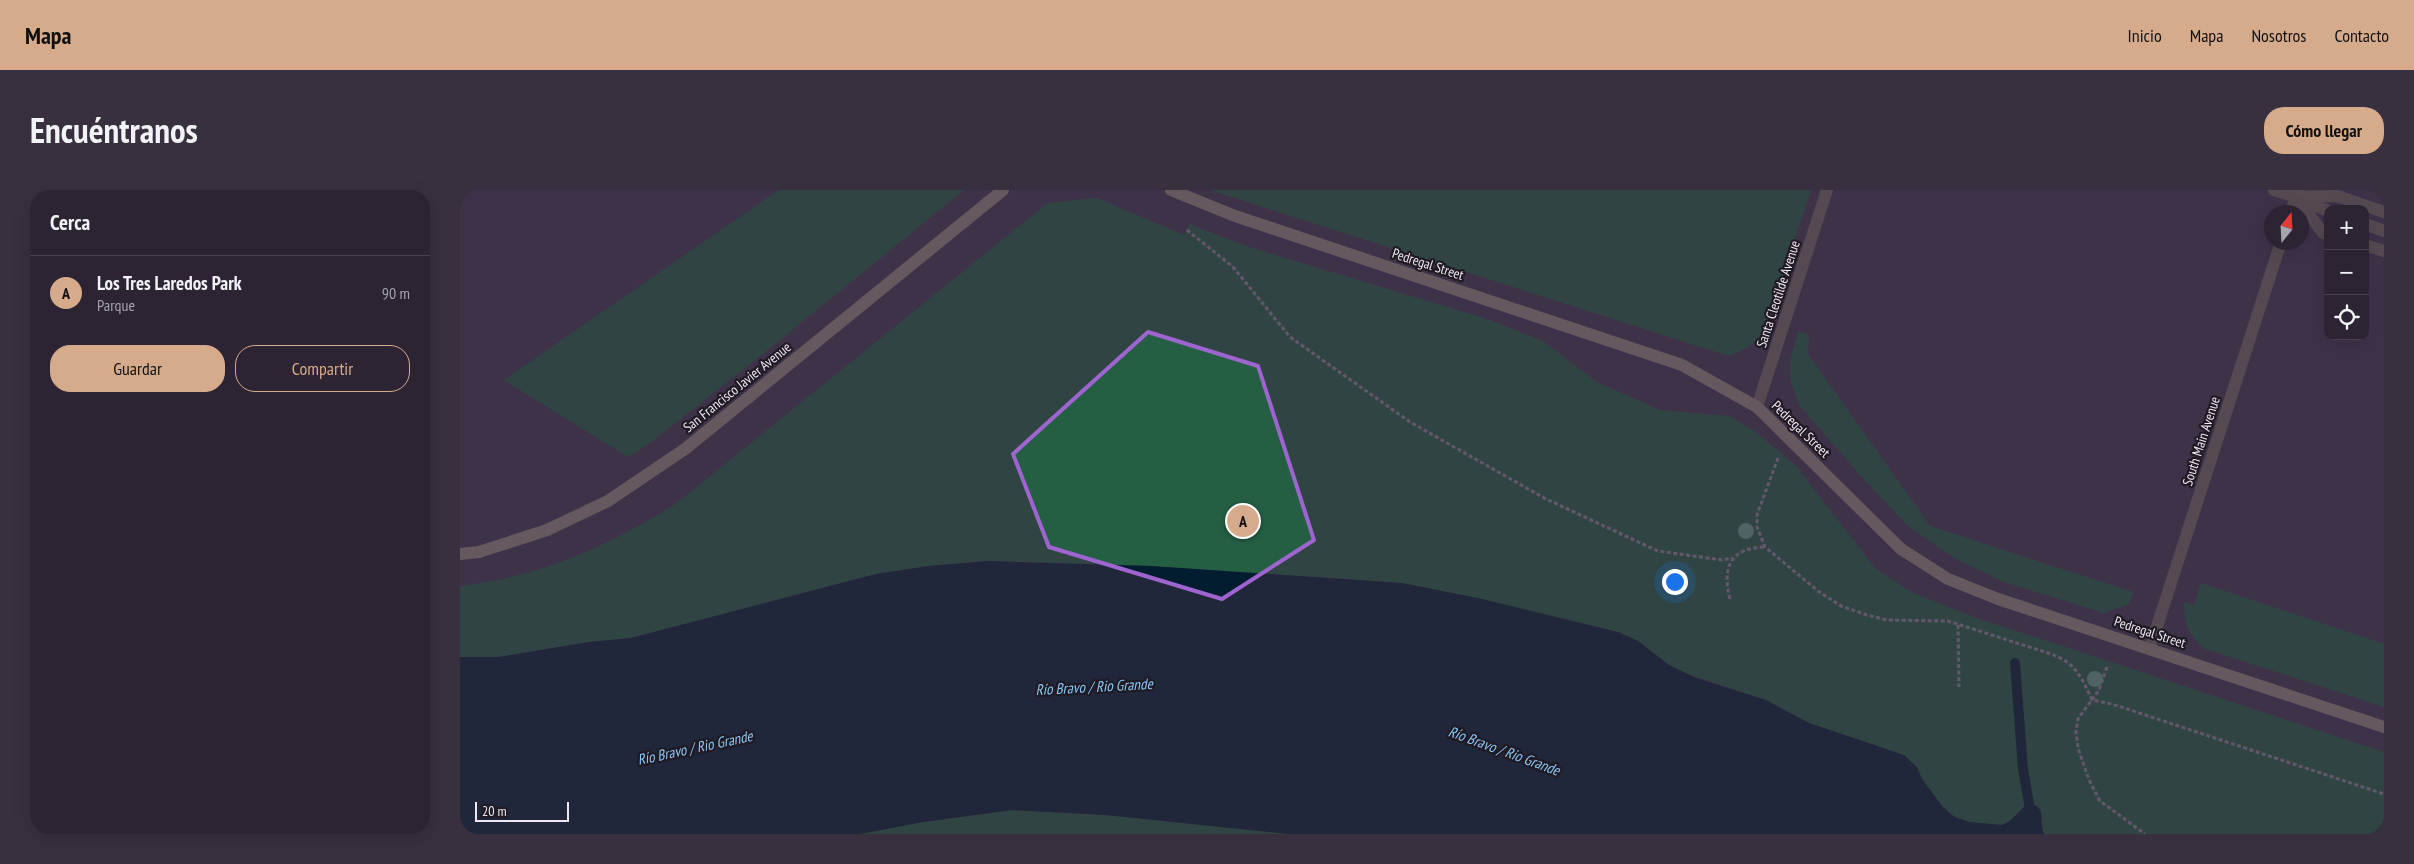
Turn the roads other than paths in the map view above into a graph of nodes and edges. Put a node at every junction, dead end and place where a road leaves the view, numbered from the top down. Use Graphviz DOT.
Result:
graph roads {
  1 [pos="1004,190"];
  2 [pos="1171,190"];
  3 [pos="1828,190"];
  4 [pos="2274,190"];
  5 [pos="2297,194"];
  6 [pos="2324,208"];
  7 [pos="2384,212"];
  8 [pos="2369,225"];
  9 [pos="2384,231"];
  10 [pos="2324,233"];
  11 [pos="2369,246"];
  12 [pos="2278,250"];
  13 [pos="2384,250"];
  14 [pos="1757,407"];
  15 [pos="460,554"];
  16 [pos="2150,648"];
  17 [pos="2384,727"];
  1 -- 15 [label="main road, San Francisco Javier Avenue"];
  2 -- 14 [label="main road, Pedregal Street"];
  3 -- 14 [label="street, Santa Cleotilde Avenue"];
  4 -- 5 [label="street"];
  5 -- 6 [label="street"];
  5 -- 7 [label="street"];
  5 -- 10 [label="street"];
  8 -- 9 [label="street"];
  11 -- 13 [label="street"];
  12 -- 16 [label="street, South Main Avenue"];
  14 -- 16 [label="main road, Pedregal Street"];
  16 -- 17 [label="main road, Pedregal Street"];
}
